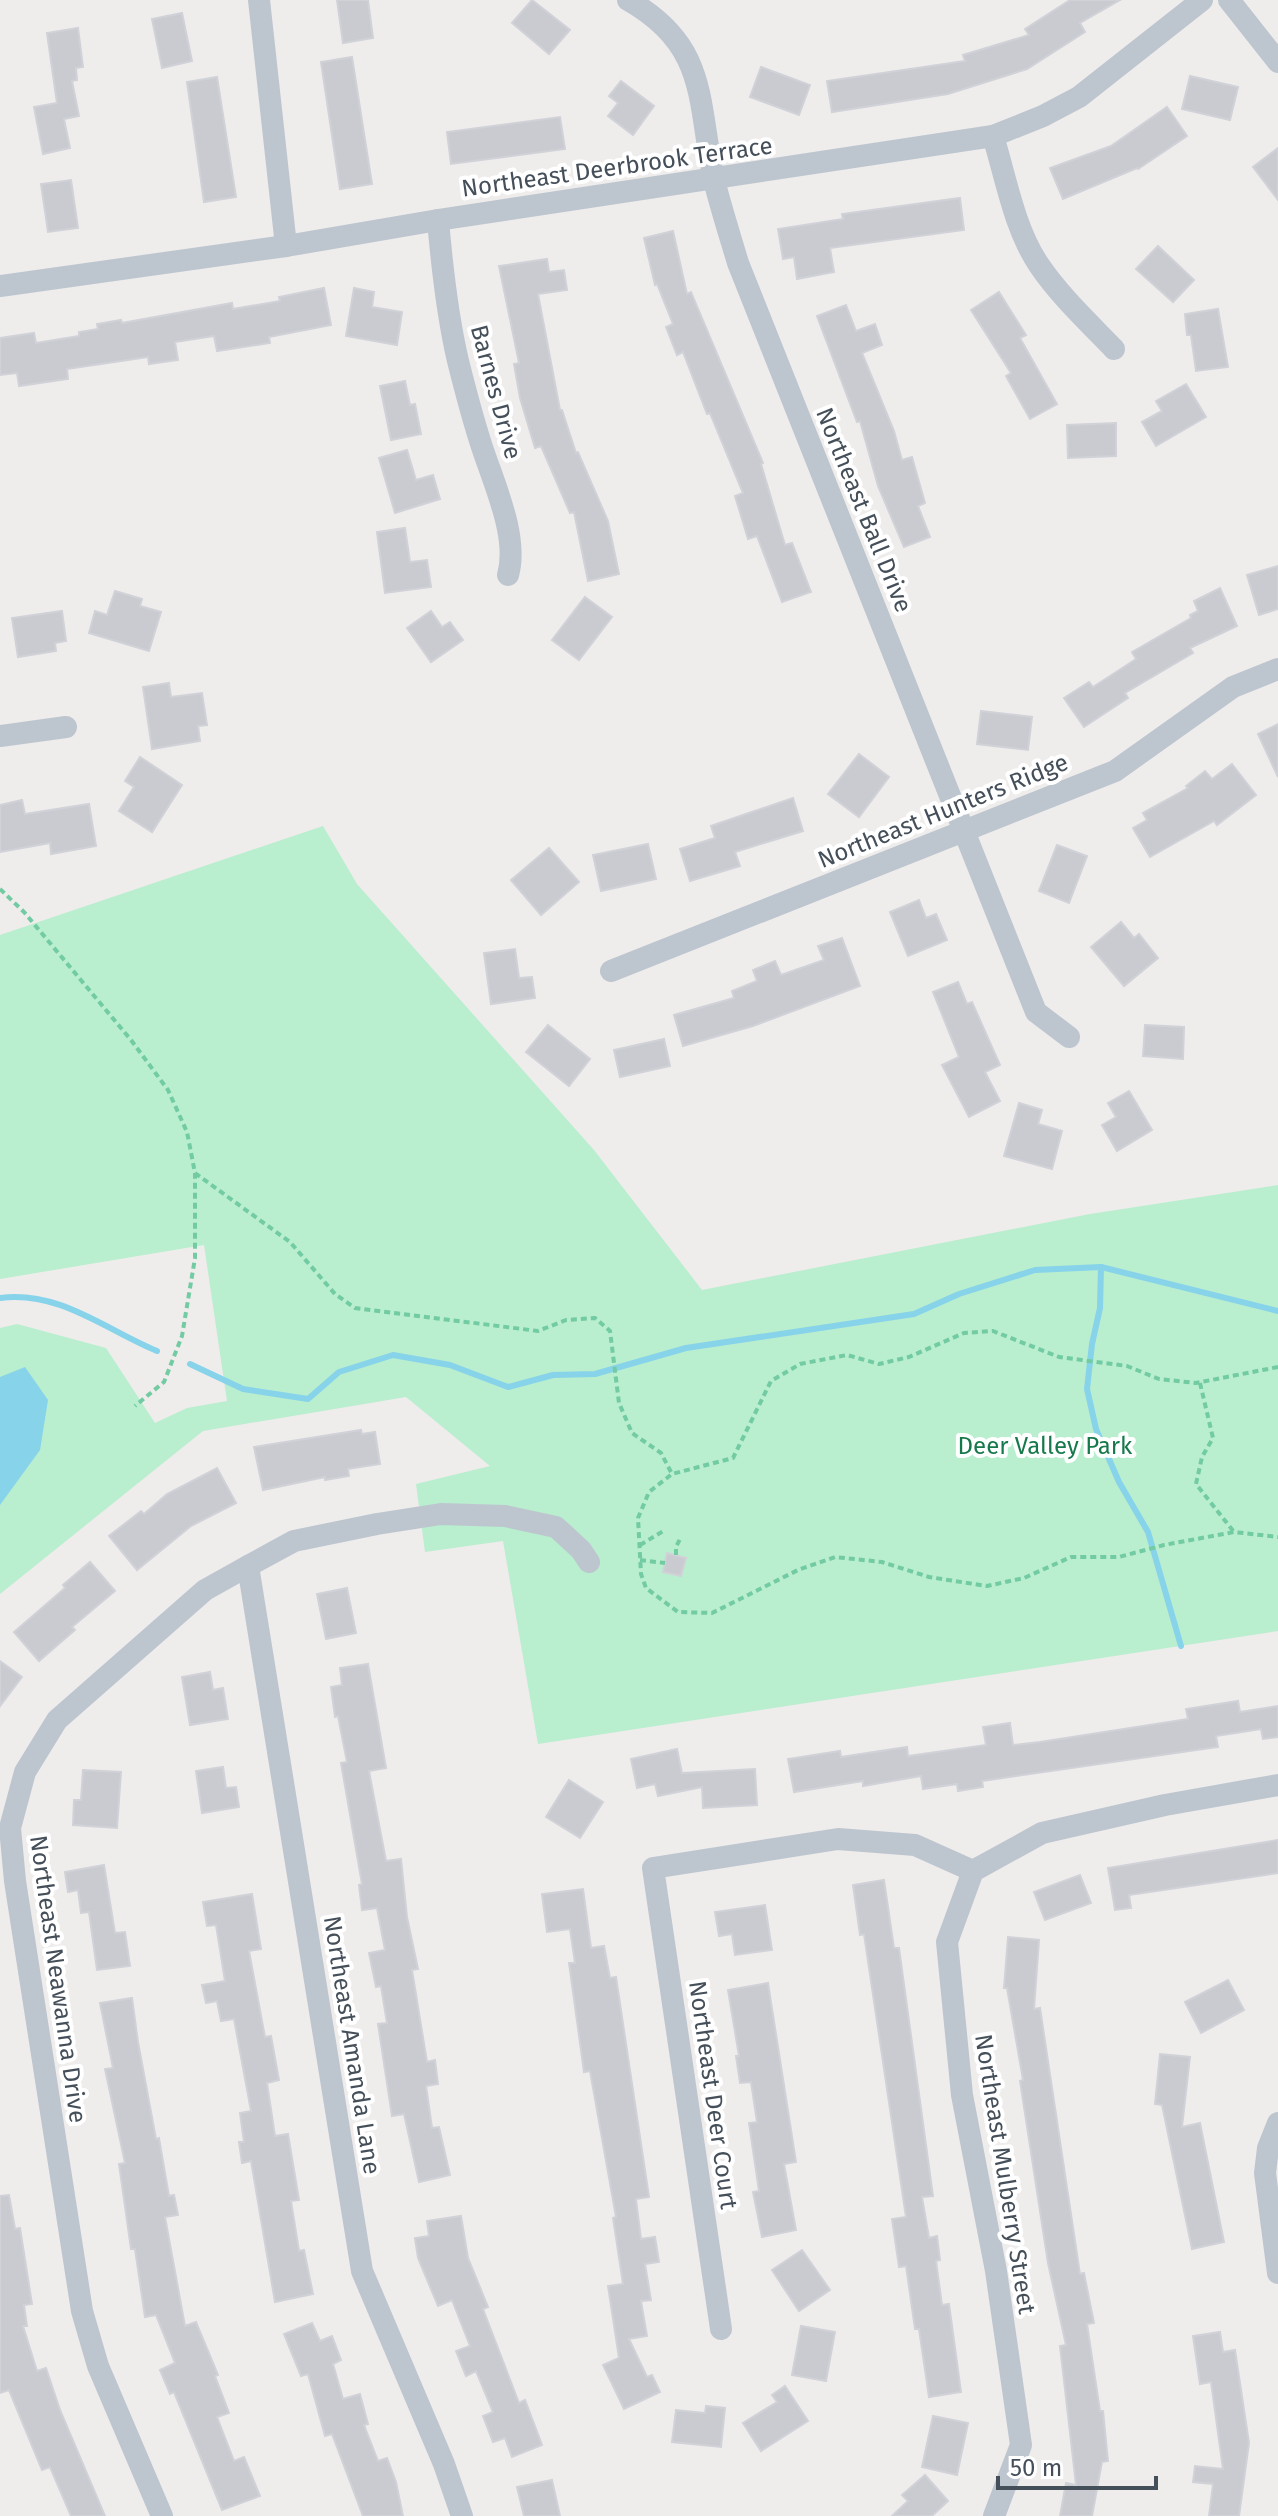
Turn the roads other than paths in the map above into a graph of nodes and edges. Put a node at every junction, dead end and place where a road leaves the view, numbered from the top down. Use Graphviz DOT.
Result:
graph roads {
  1 [pos="259,0"];
  2 [pos="628,0"];
  3 [pos="1202,0"];
  4 [pos="1229,0"];
  5 [pos="1278,62"];
  6 [pos="993,136"];
  7 [pos="714,180"];
  8 [pos="438,220"];
  9 [pos="286,246"];
  10 [pos="0,286"];
  11 [pos="1114,349"];
  12 [pos="508,575"];
  13 [pos="1278,669"];
  14 [pos="66,727"];
  15 [pos="0,736"];
  16 [pos="963,833"];
  17 [pos="611,971"];
  18 [pos="1069,1037"];
  19 [pos="589,1562"];
  20 [pos="248,1566"];
  21 [pos="1278,1785"];
  22 [pos="973,1871"];
  23 [pos="1278,2123"];
  24 [pos="1278,2273"];
  25 [pos="721,2329"];
  26 [pos="162,2516"];
  27 [pos="462,2516"];
  28 [pos="994,2516"];
  1 -- 9 [label="street"];
  2 -- 7 [label="street, Northeast Ball Drive"];
  3 -- 6 [label="street, Northeast Deerbrook Terrace"];
  4 -- 5 [label="street"];
  6 -- 7 [label="street, Northeast Deerbrook Terrace"];
  6 -- 11 [label="street"];
  7 -- 8 [label="street, Northeast Deerbrook Terrace"];
  7 -- 16 [label="street, Northeast Ball Drive"];
  8 -- 9 [label="street, Northeast Deerbrook Terrace"];
  8 -- 12 [label="street, Barnes Drive"];
  9 -- 10 [label="street, Northeast Deerbrook Terrace"];
  13 -- 16 [label="street, Northeast Hunters Ridge"];
  14 -- 15 [label="street"];
  16 -- 17 [label="street, Northeast Hunters Ridge"];
  16 -- 18 [label="street, Northeast Ball Drive"];
  19 -- 20 [label="street, Northeast Neawanna Drive"];
  20 -- 26 [label="street, Northeast Neawanna Drive"];
  20 -- 27 [label="street, Northeast Amanda Lane"];
  21 -- 22 [label="street"];
  22 -- 25 [label="street, Northeast Deer Court"];
  22 -- 28 [label="street, Northeast Mulberry Street"];
  23 -- 24 [label="street"];
}
